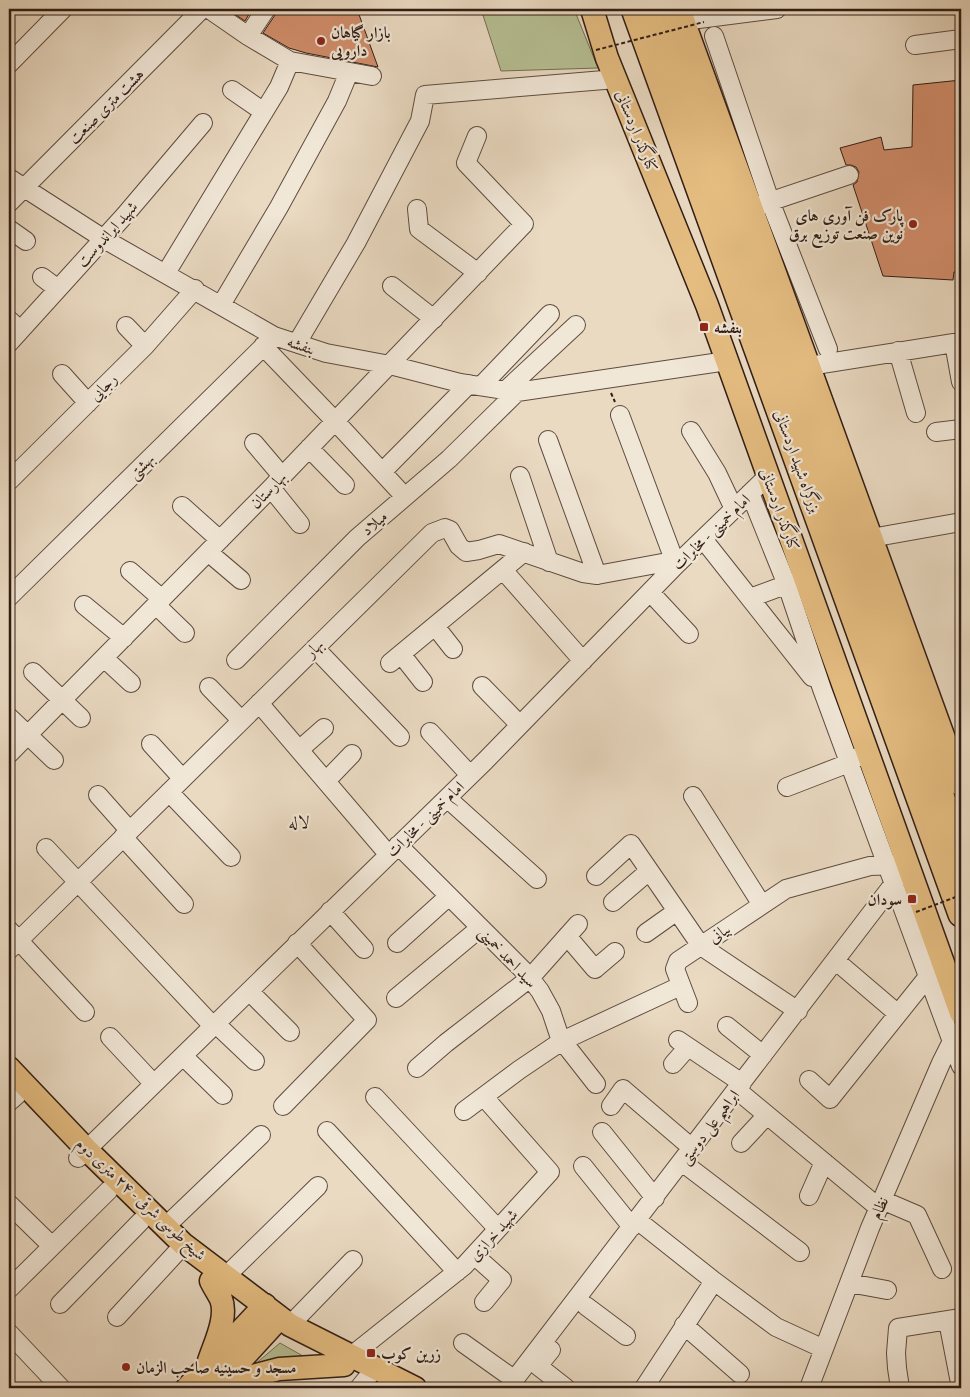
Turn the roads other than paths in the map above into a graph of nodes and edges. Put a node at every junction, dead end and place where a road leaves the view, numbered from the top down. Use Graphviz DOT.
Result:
graph roads {
  1 [pos="63,9"];
  2 [pos="202,9"];
  3 [pos="209,9"];
  4 [pos="266,9"];
  5 [pos="592,9"];
  6 [pos="620,9"];
  7 [pos="634,9"];
  8 [pos="655,9"];
  9 [pos="777,9"];
  10 [pos="690,19"];
  11 [pos="248,36"];
  12 [pos="961,39"];
  13 [pos="915,45"];
  14 [pos="12,55"];
  15 [pos="290,60"];
  16 [pos="349,72"];
  17 [pos="372,76"];
  18 [pos="616,79"];
  19 [pos="232,90"];
  20 [pos="264,112"];
  21 [pos="203,123"];
  22 [pos="477,136"];
  23 [pos="682,140"];
  24 [pos="849,175"];
  25 [pos="9,178"];
  26 [pos="24,187"];
  27 [pos="9,203"];
  28 [pos="761,205"];
  29 [pos="417,208"];
  30 [pos="9,229"];
  31 [pos="104,239"];
  32 [pos="26,241"];
  33 [pos="166,273"];
  34 [pos="478,273"];
  35 [pos="42,277"];
  36 [pos="392,286"];
  37 [pos="58,289"];
  38 [pos="194,289"];
  39 [pos="221,305"];
  40 [pos="550,314"];
  41 [pos="434,319"];
  42 [pos="576,324"];
  43 [pos="126,326"];
  44 [pos="13,331"];
  45 [pos="269,341"];
  46 [pos="297,343"];
  47 [pos="958,343"];
  48 [pos="145,346"];
  49 [pos="828,349"];
  50 [pos="898,351"];
  51 [pos="783,360"];
  52 [pos="727,361"];
  53 [pos="390,365"];
  54 [pos="808,366"];
  55 [pos="62,374"];
  56 [pos="961,382"];
  57 [pos="475,385"];
  58 [pos="512,391"];
  59 [pos="88,403"];
  60 [pos="916,413"];
  61 [pos="620,415"];
  62 [pos="335,421"];
  63 [pos="961,429"];
  64 [pos="691,431"];
  65 [pos="936,432"];
  66 [pos="548,440"];
  67 [pos="254,443"];
  68 [pos="309,448"];
  69 [pos="382,472"];
  70 [pos="520,476"];
  71 [pos="768,476"];
  72 [pos="9,481"];
  73 [pos="276,482"];
  74 [pos="345,485"];
  75 [pos="750,493"];
  76 [pos="405,497"];
  77 [pos="182,506"];
  78 [pos="734,509"];
  79 [pos="961,522"];
  80 [pos="300,524"];
  81 [pos="871,538"];
  82 [pos="703,539"];
  83 [pos="214,546"];
  84 [pos="524,552"];
  85 [pos="549,562"];
  86 [pos="676,565"];
  87 [pos="503,570"];
  88 [pos="130,571"];
  89 [pos="598,575"];
  90 [pos="241,580"];
  91 [pos="796,582"];
  92 [pos="650,592"];
  93 [pos="9,597"];
  94 [pos="750,598"];
  95 [pos="159,602"];
  96 [pos="84,605"];
  97 [pos="435,626"];
  98 [pos="186,633"];
  99 [pos="689,634"];
  100 [pos="124,638"];
  101 [pos="315,648"];
  102 [pos="453,649"];
  103 [pos="104,658"];
  104 [pos="236,660"];
  105 [pos="582,661"];
  106 [pos="33,672"];
  107 [pos="423,682"];
  108 [pos="131,683"];
  109 [pos="482,686"];
  110 [pos="209,687"];
  111 [pos="822,689"];
  112 [pos="63,700"];
  113 [pos="259,703"];
  114 [pos="9,717"];
  115 [pos="81,718"];
  116 [pos="241,720"];
  117 [pos="520,725"];
  118 [pos="324,728"];
  119 [pos="430,732"];
  120 [pos="27,736"];
  121 [pos="400,738"];
  122 [pos="151,744"];
  123 [pos="299,750"];
  124 [pos="9,754"];
  125 [pos="352,754"];
  126 [pos="858,757"];
  127 [pos="54,760"];
  128 [pos="470,775"];
  129 [pos="182,778"];
  130 [pos="326,781"];
  131 [pos="961,785"];
  132 [pos="787,787"];
  133 [pos="168,792"];
  134 [pos="98,795"];
  135 [pos="693,796"];
  136 [pos="447,798"];
  137 [pos="126,834"];
  138 [pos="46,848"];
  139 [pos="393,850"];
  140 [pos="961,852"];
  141 [pos="231,857"];
  142 [pos="898,865"];
  143 [pos="649,871"];
  144 [pos="596,876"];
  145 [pos="537,880"];
  146 [pos="79,882"];
  147 [pos="894,885"];
  148 [pos="449,896"];
  149 [pos="613,902"];
  150 [pos="184,904"];
  151 [pos="762,905"];
  152 [pos="677,910"];
  153 [pos="330,911"];
  154 [pos="961,914"];
  155 [pos="480,928"];
  156 [pos="646,933"];
  157 [pos="12,940"];
  158 [pos="398,943"];
  159 [pos="298,944"];
  160 [pos="701,946"];
  161 [pos="364,949"];
  162 [pos="615,952"];
  163 [pos="942,958"];
  164 [pos="836,961"];
  165 [pos="928,976"];
  166 [pos="530,978"];
  167 [pos="680,982"];
  168 [pos="248,991"];
  169 [pos="396,998"];
  170 [pos="688,1003"];
  171 [pos="798,1010"];
  172 [pos="85,1012"];
  173 [pos="961,1013"];
  174 [pos="897,1014"];
  175 [pos="214,1025"];
  176 [pos="727,1026"];
  177 [pos="290,1032"];
  178 [pos="110,1037"];
  179 [pos="957,1038"];
  180 [pos="562,1041"];
  181 [pos="764,1055"];
  182 [pos="183,1056"];
  183 [pos="255,1061"];
  184 [pos="673,1064"];
  185 [pos="961,1066"];
  186 [pos="9,1068"];
  187 [pos="417,1068"];
  188 [pos="809,1080"];
  189 [pos="154,1084"];
  190 [pos="596,1084"];
  191 [pos="740,1086"];
  192 [pos="11,1094"];
  193 [pos="223,1095"];
  194 [pos="484,1096"];
  195 [pos="375,1097"];
  196 [pos="283,1106"];
  197 [pos="611,1106"];
  198 [pos="464,1111"];
  199 [pos="768,1115"];
  200 [pos="327,1132"];
  201 [pos="602,1132"];
  202 [pos="261,1135"];
  203 [pos="741,1143"];
  204 [pos="82,1154"];
  205 [pos="687,1159"];
  206 [pos="824,1162"];
  207 [pos="583,1166"];
  208 [pos="318,1186"];
  209 [pos="109,1190"];
  210 [pos="809,1196"];
  211 [pos="655,1198"];
  212 [pos="9,1204"];
  213 [pos="880,1204"];
  214 [pos="141,1221"];
  215 [pos="638,1224"];
  216 [pos="166,1227"];
  217 [pos="498,1229"];
  218 [pos="52,1246"];
  219 [pos="800,1252"];
  220 [pos="176,1254"];
  221 [pos="474,1255"];
  222 [pos="353,1260"];
  223 [pos="942,1269"];
  224 [pos="457,1272"];
  225 [pos="218,1279"];
  226 [pos="714,1281"];
  227 [pos="849,1283"];
  228 [pos="9,1288"];
  229 [pos="887,1290"];
  230 [pos="484,1302"];
  231 [pos="60,1304"];
  232 [pos="586,1306"];
  233 [pos="117,1317"];
  234 [pos="272,1317"];
  235 [pos="954,1320"];
  236 [pos="684,1326"];
  237 [pos="9,1333"];
  238 [pos="626,1336"];
  239 [pos="463,1342"];
  240 [pos="824,1349"];
  241 [pos="348,1360"];
  242 [pos="740,1374"];
  243 [pos="203,1384"];
  244 [pos="371,1384"];
  245 [pos="511,1384"];
  246 [pos="61,1388"];
  247 [pos="415,1388"];
  248 [pos="566,1388"];
  249 [pos="644,1388"];
  250 [pos="809,1388"];
  251 [pos="900,1388"];
  252 [pos="961,1388"];
  1 -- 14 [label="street"];
  2 -- 26 [label="street, هشت متری صنعت"];
  3 -- 11 [label="street"];
  4 -- 11 [label="street"];
  5 -- 18 [label="main road, کنارگذر اردستانی"];
  6 -- 23 [label="highway"];
  7 -- 23 [label="highway, بزرگراه شهید اردستانی"];
  8 -- 51 [label="highway, بزرگراه شهید اردستانی"];
  9 -- 10 [label="street"];
  10 -- 28 [label="main road"];
  10 -- 28 [label="street"];
  10 -- 51 [label="highway"];
  11 -- 15 [label="street"];
  12 -- 13 [label="street"];
  15 -- 16 [label="street"];
  15 -- 20 [label="street"];
  16 -- 17 [label="street"];
  16 -- 39 [label="street"];
  18 -- 46 [label="street"];
  18 -- 52 [label="main road, کنارگذر اردستانی"];
  19 -- 20 [label="street"];
  20 -- 33 [label="street"];
  21 -- 31 [label="street, شهید ایراندوست"];
  22 -- 34 [label="street, بهارستان"];
  23 -- 154 [label="highway, بزرگراه شهید اردستانی"];
  24 -- 28 [label="street"];
  25 -- 26 [label="street, بنفشه"];
  26 -- 27 [label="street, هشت متری صنعت"];
  26 -- 31 [label="street, بنفشه"];
  28 -- 49 [label="street"];
  28 -- 54 [label="main road"];
  29 -- 34 [label="street"];
  30 -- 32 [label="street"];
  31 -- 33 [label="street, بنفشه"];
  31 -- 37 [label="street, شهید ایراندوست"];
  33 -- 38 [label="street, بنفشه"];
  34 -- 41 [label="street, بهارستان"];
  35 -- 37 [label="street"];
  36 -- 41 [label="street"];
  37 -- 44 [label="street, شهید ایراندوست"];
  38 -- 39 [label="street, بنفشه"];
  38 -- 48 [label="street, رجایی"];
  39 -- 45 [label="street, بنفشه"];
  40 -- 57 [label="street"];
  41 -- 53 [label="street, بهارستان"];
  42 -- 58 [label="street, میلاد"];
  43 -- 48 [label="street"];
  45 -- 46 [label="street, بنفشه"];
  45 -- 62 [label="street"];
  45 -- 93 [label="street, بهشتی"];
  46 -- 53 [label="street, بنفشه"];
  47 -- 50 [label="street"];
  47 -- 56 [label="street"];
  48 -- 59 [label="street, رجایی"];
  50 -- 54 [label="street"];
  50 -- 60 [label="street"];
  51 -- 140 [label="highway, بزرگراه شهید اردستانی"];
  52 -- 58 [label="street, بنفشه"];
  52 -- 71 [label="main road, کنارگذر اردستانی"];
  53 -- 57 [label="street, بنفشه"];
  53 -- 62 [label="street, بهارستان"];
  54 -- 81 [label="main road"];
  55 -- 59 [label="street"];
  57 -- 58 [label="street, بنفشه"];
  57 -- 69 [label="street"];
  58 -- 76 [label="street, میلاد"];
  59 -- 72 [label="street, رجایی"];
  61 -- 86 [label="street"];
  62 -- 68 [label="street, بهارستان"];
  62 -- 69 [label="street"];
  63 -- 65 [label="street"];
  64 -- 78 [label="street"];
  66 -- 89 [label="street"];
  67 -- 73 [label="street"];
  68 -- 73 [label="street, بهارستان"];
  68 -- 74 [label="street"];
  69 -- 76 [label="street"];
  70 -- 85 [label="street"];
  71 -- 75 [label="street, امام خمینی - مخابرات"];
  71 -- 91 [label="main road, کنارگذر اردستانی"];
  73 -- 80 [label="street"];
  73 -- 83 [label="street, بهارستان"];
  75 -- 78 [label="street, امام خمینی - مخابرات"];
  75 -- 91 [label="street"];
  76 -- 104 [label="street, میلاد"];
  77 -- 83 [label="street"];
  78 -- 82 [label="street, امام خمینی - مخابرات"];
  79 -- 81 [label="street"];
  81 -- 131 [label="main road"];
  82 -- 86 [label="street, امام خمینی - مخابرات"];
  82 -- 94 [label="street"];
  83 -- 90 [label="street"];
  83 -- 95 [label="street, بهارستان"];
  84 -- 85 [label="street, بهار"];
  84 -- 87 [label="street"];
  84 -- 101 [label="street, بهار"];
  85 -- 89 [label="street, بهار"];
  86 -- 89 [label="street, بهار"];
  86 -- 92 [label="street, امام خمینی - مخابرات"];
  87 -- 97 [label="street"];
  87 -- 105 [label="street"];
  88 -- 95 [label="street"];
  91 -- 94 [label="street"];
  91 -- 111 [label="street"];
  91 -- 126 [label="main road, کنارگذر اردستانی"];
  92 -- 99 [label="street"];
  92 -- 105 [label="street, امام خمینی - مخابرات"];
  94 -- 111 [label="street"];
  95 -- 98 [label="street"];
  95 -- 100 [label="street, بهارستان"];
  96 -- 100 [label="street"];
  97 -- 102 [label="street"];
  97 -- 107 [label="street"];
  100 -- 103 [label="street, بهارستان"];
  101 -- 113 [label="street, بهار"];
  101 -- 121 [label="street"];
  103 -- 108 [label="street"];
  103 -- 112 [label="street, بهارستان"];
  105 -- 117 [label="street, امام خمینی - مخابرات"];
  106 -- 112 [label="street"];
  109 -- 117 [label="street"];
  110 -- 116 [label="street"];
  111 -- 126 [label="street"];
  112 -- 115 [label="street"];
  112 -- 120 [label="street, بهارستان"];
  113 -- 116 [label="street, بهار"];
  113 -- 123 [label="street, سید احمد خمینی"];
  114 -- 120 [label="street"];
  116 -- 129 [label="street, بهار"];
  117 -- 128 [label="street, امام خمینی - مخابرات"];
  118 -- 123 [label="street"];
  119 -- 128 [label="street"];
  120 -- 124 [label="street, بهارستان"];
  120 -- 127 [label="street"];
  122 -- 129 [label="street"];
  123 -- 130 [label="street, سید احمد خمینی"];
  125 -- 130 [label="street"];
  126 -- 132 [label="street"];
  126 -- 142 [label="main road, کنارگذر اردستانی"];
  128 -- 136 [label="street, امام خمینی - مخابرات"];
  129 -- 133 [label="street, بهار"];
  130 -- 139 [label="street, سید احمد خمینی"];
  133 -- 137 [label="street, بهار"];
  133 -- 141 [label="street"];
  134 -- 137 [label="street"];
  135 -- 151 [label="street"];
  136 -- 139 [label="street, امام خمینی - مخابرات"];
  136 -- 145 [label="street"];
  137 -- 146 [label="street, بهار"];
  137 -- 150 [label="street"];
  138 -- 146 [label="street"];
  139 -- 148 [label="street, سید احمد خمینی"];
  139 -- 153 [label="street, امام خمینی - مخابرات"];
  142 -- 147 [label="street, ابراهیم علی دوستی"];
  142 -- 151 [label="street, بیانی"];
  142 -- 163 [label="main road, کنارگذر اردستانی"];
  143 -- 144 [label="street"];
  143 -- 149 [label="street"];
  143 -- 152 [label="street"];
  146 -- 157 [label="street, بهار"];
  146 -- 175 [label="street"];
  147 -- 164 [label="street, ابراهیم علی دوستی"];
  147 -- 165 [label="street"];
  148 -- 155 [label="street, سید احمد خمینی"];
  148 -- 158 [label="street"];
  151 -- 160 [label="street, بیانی"];
  152 -- 156 [label="street"];
  152 -- 160 [label="street"];
  153 -- 159 [label="street, امام خمینی - مخابرات"];
  153 -- 161 [label="street"];
  155 -- 166 [label="street, سید احمد خمینی"];
  155 -- 169 [label="street"];
  157 -- 172 [label="street"];
  159 -- 168 [label="street, امام خمینی - مخابرات"];
  159 -- 196 [label="street"];
  160 -- 167 [label="street, بیانی"];
  160 -- 171 [label="street"];
  162 -- 166 [label="street"];
  163 -- 165 [label="street"];
  163 -- 173 [label="main road, کنارگذر اردستانی"];
  164 -- 171 [label="street, ابراهیم علی دوستی"];
  164 -- 174 [label="street"];
  165 -- 174 [label="street"];
  165 -- 179 [label="street"];
  166 -- 180 [label="street, سید احمد خمینی"];
  166 -- 187 [label="street"];
  167 -- 170 [label="street"];
  167 -- 180 [label="street"];
  168 -- 175 [label="street, امام خمینی - مخابرات"];
  168 -- 177 [label="street"];
  171 -- 181 [label="street, ابراهیم علی دوستی"];
  174 -- 188 [label="street"];
  175 -- 182 [label="street, امام خمینی - مخابرات"];
  175 -- 183 [label="street"];
  176 -- 181 [label="street"];
  178 -- 189 [label="street"];
  179 -- 185 [label="street"];
  179 -- 213 [label="street, نظام"];
  180 -- 190 [label="street, سید احمد خمینی"];
  180 -- 194 [label="street"];
  181 -- 191 [label="street, ابراهیم علی دوستی"];
  182 -- 189 [label="street, امام خمینی - مخابرات"];
  182 -- 193 [label="street"];
  184 -- 191 [label="street"];
  186 -- 204 [label="main road, شیخ طوسی شرقی - ۲۴ متری دوم"];
  189 -- 204 [label="street, امام خمینی - مخابرات"];
  191 -- 199 [label="street"];
  191 -- 205 [label="street, ابراهیم علی دوستی"];
  192 -- 204 [label="main road, شیخ طوسی شرقی - ۲۴ متری دوم"];
  194 -- 198 [label="street"];
  194 -- 217 [label="street, شهید خرازی"];
  195 -- 217 [label="street"];
  197 -- 205 [label="street"];
  199 -- 203 [label="street"];
  199 -- 206 [label="street"];
  200 -- 224 [label="street"];
  201 -- 211 [label="street"];
  202 -- 216 [label="street"];
  204 -- 209 [label="main road, شیخ طوسی شرقی - ۲۴ متری دوم"];
  204 -- 216 [label="main road, شیخ طوسی شرقی - ۲۴ متری دوم"];
  205 -- 211 [label="street, ابراهیم علی دوستی"];
  205 -- 215 [label="street"];
  205 -- 219 [label="street"];
  206 -- 210 [label="street"];
  206 -- 213 [label="street"];
  207 -- 215 [label="street"];
  208 -- 225 [label="street"];
  209 -- 214 [label="main road, شیخ طوسی شرقی - ۲۴ متری دوم"];
  209 -- 218 [label="street"];
  211 -- 215 [label="street, ابراهیم علی دوستی"];
  212 -- 218 [label="street"];
  213 -- 223 [label="street"];
  213 -- 227 [label="street, نظام"];
  214 -- 220 [label="main road, شیخ طوسی شرقی - ۲۴ متری دوم"];
  214 -- 231 [label="street"];
  215 -- 226 [label="street"];
  215 -- 232 [label="street"];
  215 -- 245 [label="street, ابراهیم علی دوستی"];
  216 -- 225 [label="main road, شیخ طوسی شرقی - ۲۴ متری دوم"];
  217 -- 221 [label="street, شهید خرازی"];
  218 -- 228 [label="street"];
  220 -- 225 [label="main road, شیخ طوسی شرقی - ۲۴ متری دوم"];
  220 -- 233 [label="street"];
  221 -- 224 [label="street, شهید خرازی"];
  221 -- 230 [label="street"];
  222 -- 234 [label="street"];
  224 -- 241 [label="street, شهید خرازی"];
  225 -- 234 [label="main road, شیخ طوسی شرقی - ۲۴ متری دوم"];
  225 -- 243 [label="main road"];
  226 -- 236 [label="street"];
  226 -- 240 [label="street"];
  227 -- 229 [label="street"];
  227 -- 240 [label="street, نظام"];
  232 -- 238 [label="street"];
  232 -- 248 [label="street"];
  234 -- 241 [label="main road, شیخ طوسی شرقی - ۲۴ متری دوم"];
  234 -- 243 [label="main road"];
  235 -- 251 [label="street"];
  235 -- 252 [label="street"];
  236 -- 242 [label="street"];
  236 -- 249 [label="street"];
  237 -- 246 [label="street"];
  239 -- 245 [label="street"];
  240 -- 250 [label="street, نظام"];
  241 -- 243 [label="main road"];
  241 -- 244 [label="main road, شیخ طوسی شرقی - ۲۴ متری دوم"];
  241 -- 247 [label="main road, شیخ طوسی شرقی - ۲۴ متری دوم"];
}
